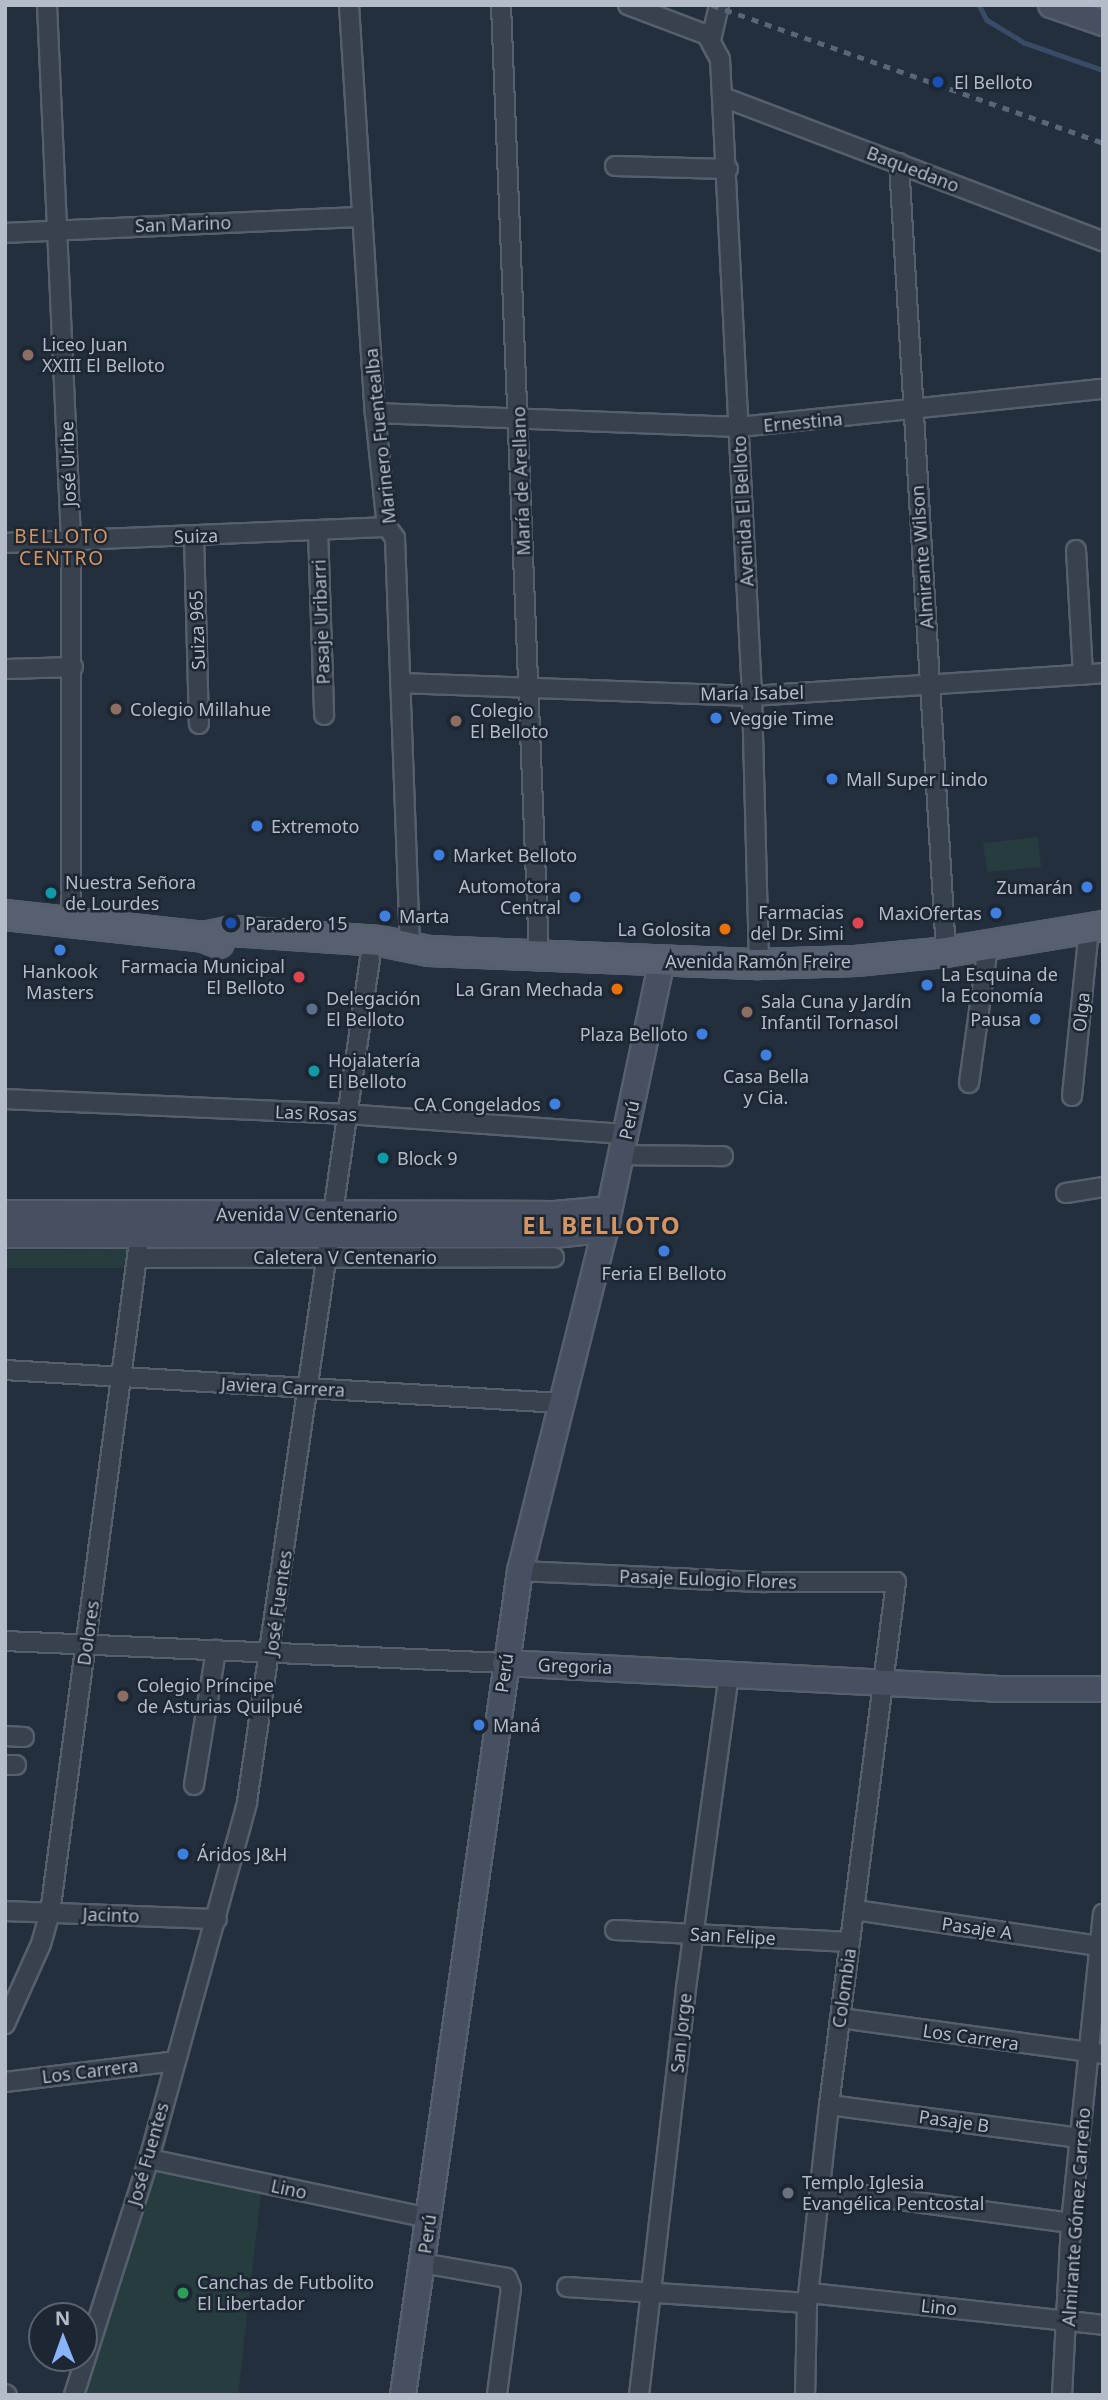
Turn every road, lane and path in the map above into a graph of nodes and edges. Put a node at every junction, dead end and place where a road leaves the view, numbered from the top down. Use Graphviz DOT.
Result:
graph roads {
  1 [pos="47,5"];
  2 [pos="349,5"];
  3 [pos="501,5"];
  4 [pos="628,5"];
  5 [pos="719,5"];
  6 [pos="1051,5"];
  7 [pos="1103,23"];
  8 [pos="711,40"];
  9 [pos="723,97"];
  10 [pos="899,163"];
  11 [pos="615,166"];
  12 [pos="728,169"];
  13 [pos="361,217"];
  14 [pos="59,229"];
  15 [pos="5,233"];
  16 [pos="1103,241"];
  17 [pos="1103,388"];
  18 [pos="913,411"];
  19 [pos="375,413"];
  20 [pos="518,418"];
  21 [pos="739,427"];
  22 [pos="387,527"];
  23 [pos="318,530"];
  24 [pos="194,536"];
  25 [pos="71,540"];
  26 [pos="5,543"];
  27 [pos="1076,550"];
  28 [pos="73,667"];
  29 [pos="5,669"];
  30 [pos="1103,673"];
  31 [pos="1083,675"];
  32 [pos="400,683"];
  33 [pos="930,685"];
  34 [pos="530,688"];
  35 [pos="752,696"];
  36 [pos="324,715"];
  37 [pos="200,724"];
  38 [pos="5,915"];
  39 [pos="71,923"];
  40 [pos="1096,927"];
  41 [pos="988,946"];
  42 [pos="391,951"];
  43 [pos="946,952"];
  44 [pos="539,956"];
  45 [pos="662,961"];
  46 [pos="760,964"];
  47 [pos="969,1083"];
  48 [pos="1072,1096"];
  49 [pos="5,1099"];
  50 [pos="346,1114"];
  51 [pos="623,1145"];
  52 [pos="723,1156"];
  53 [pos="1103,1187"];
  54 [pos="1066,1193"];
  55 [pos="5,1213"];
  56 [pos="608,1215"];
  57 [pos="5,1235"];
  58 [pos="331,1235"];
  59 [pos="138,1246"];
  60 [pos="558,1246"];
  61 [pos="596,1265"];
  62 [pos="5,1370"];
  63 [pos="121,1377"];
  64 [pos="309,1388"];
  65 [pos="561,1403"];
  66 [pos="520,1571"];
  67 [pos="896,1582"];
  68 [pos="5,1641"];
  69 [pos="87,1645"];
  70 [pos="216,1650"];
  71 [pos="271,1652"];
  72 [pos="505,1663"];
  73 [pos="729,1673"];
  74 [pos="886,1682"];
  75 [pos="1103,1689"];
  76 [pos="5,1736"];
  77 [pos="24,1737"];
  78 [pos="194,1785"];
  79 [pos="855,1910"];
  80 [pos="5,1911"];
  81 [pos="50,1913"];
  82 [pos="1103,1914"];
  83 [pos="217,1919"];
  84 [pos="615,1930"];
  85 [pos="693,1934"];
  86 [pos="850,1942"];
  87 [pos="1100,1946"];
  88 [pos="1100,1967"];
  89 [pos="840,2018"];
  90 [pos="5,2024"];
  91 [pos="1096,2054"];
  92 [pos="175,2061"];
  93 [pos="5,2082"];
  94 [pos="829,2105"];
  95 [pos="1080,2138"];
  96 [pos="149,2159"];
  97 [pos="819,2189"];
  98 [pos="429,2218"];
  99 [pos="1071,2223"];
  100 [pos="422,2263"];
  101 [pos="567,2287"];
  102 [pos="652,2290"];
  103 [pos="809,2298"];
  104 [pos="1068,2321"];
  105 [pos="1103,2325"];
  106 [pos="74,2395"];
  107 [pos="403,2395"];
  108 [pos="497,2395"];
  109 [pos="639,2395"];
  110 [pos="805,2395"];
  111 [pos="1062,2395"];
  1 -- 14 [label="street, José Uribe"];
  2 -- 13 [label="street, Marinero Fuentealba"];
  3 -- 20 [label="street, María de Arellano"];
  4 -- 8 [label="street"];
  5 -- 8 [label="street"];
  6 -- 7 [label="street"];
  8 -- 9 [label="street, Avenida El Belloto"];
  9 -- 10 [label="street, Baquedano"];
  9 -- 12 [label="street, Avenida El Belloto"];
  10 -- 16 [label="street, Baquedano"];
  10 -- 18 [label="street, Almirante Wilson"];
  11 -- 12 [label="street"];
  12 -- 21 [label="street, Avenida El Belloto"];
  13 -- 14 [label="street, San Marino"];
  13 -- 19 [label="street, Marinero Fuentealba"];
  14 -- 15 [label="street, San Marino"];
  14 -- 25 [label="street, José Uribe"];
  17 -- 18 [label="street, Ernestina"];
  18 -- 21 [label="street, Ernestina"];
  18 -- 33 [label="street, Almirante Wilson"];
  19 -- 20 [label="street, Ernestina"];
  19 -- 22 [label="street, Marinero Fuentealba"];
  20 -- 21 [label="street, Ernestina"];
  20 -- 34 [label="street, María de Arellano"];
  21 -- 35 [label="street, Avenida El Belloto"];
  22 -- 23 [label="street, Suiza"];
  22 -- 32 [label="street, Marinero Fuentealba"];
  23 -- 24 [label="street, Suiza"];
  23 -- 36 [label="street, Pasaje Uribarri"];
  24 -- 25 [label="street, Suiza"];
  24 -- 37 [label="street, Suiza 965"];
  25 -- 26 [label="street, Suiza"];
  25 -- 28 [label="street, José Uribe"];
  27 -- 31 [label="street"];
  28 -- 29 [label="street"];
  28 -- 39 [label="street, José Uribe"];
  30 -- 31 [label="street, María Isabel"];
  31 -- 33 [label="street, María Isabel"];
  32 -- 34 [label="street, María Isabel"];
  32 -- 42 [label="street, Marinero Fuentealba"];
  33 -- 35 [label="street, María Isabel"];
  33 -- 43 [label="street, Almirante Wilson"];
  34 -- 35 [label="street, María Isabel"];
  34 -- 44 [label="street, María de Arellano"];
  35 -- 46 [label="street, Avenida El Belloto"];
  38 -- 39 [label="main road, Avenida Ramón Freire"];
  39 -- 42 [label="main road, Avenida Ramón Freire"];
  40 -- 41 [label="main road, Avenida Ramón Freire"];
  40 -- 48 [label="street, Olga"];
  41 -- 43 [label="main road, Avenida Ramón Freire"];
  41 -- 47 [label="street"];
  42 -- 44 [label="main road, Avenida Ramón Freire"];
  42 -- 50 [label="street, José Fuentes"];
  43 -- 46 [label="main road, Avenida Ramón Freire"];
  44 -- 45 [label="main road, Avenida Ramón Freire"];
  45 -- 46 [label="main road, Avenida Ramón Freire"];
  45 -- 51 [label="street, Perú"];
  49 -- 50 [label="street, Las Rosas"];
  50 -- 51 [label="street, Las Rosas"];
  50 -- 58 [label="street, José Fuentes"];
  51 -- 52 [label="street, Las Rosas"];
  51 -- 56 [label="street, Perú"];
  53 -- 54 [label="street"];
  55 -- 58 [label="street, Avenida V Centenario"];
  56 -- 58 [label="street, Avenida V Centenario"];
  56 -- 60 [label="street, Avenida V Centenario"];
  56 -- 61 [label="street, Perú"];
  57 -- 59 [label="street, Avenida V Centenario"];
  58 -- 59 [label="street, Avenida V Centenario"];
  58 -- 60 [label="street, Avenida V Centenario"];
  58 -- 64 [label="street, José Fuentes"];
  59 -- 63 [label="street, Dolores"];
  60 -- 61 [label="street"];
  61 -- 65 [label="street, Perú"];
  62 -- 63 [label="street, Javiera Carrera"];
  63 -- 64 [label="street, Javiera Carrera"];
  63 -- 69 [label="street, Dolores"];
  64 -- 65 [label="street, Javiera Carrera"];
  64 -- 71 [label="street, José Fuentes"];
  65 -- 66 [label="street, Perú"];
  66 -- 67 [label="street, Pasaje Eulogio Flores"];
  66 -- 72 [label="street, Perú"];
  67 -- 74 [label="street, Colombia"];
  68 -- 69 [label="street, Gregoria"];
  69 -- 70 [label="street, Gregoria"];
  69 -- 81 [label="street, Dolores"];
  70 -- 71 [label="street, Gregoria"];
  70 -- 78 [label="street"];
  71 -- 72 [label="street, Gregoria"];
  71 -- 83 [label="street, José Fuentes"];
  72 -- 73 [label="street, Gregoria"];
  72 -- 98 [label="street, Perú"];
  73 -- 74 [label="street, Gregoria"];
  73 -- 85 [label="street, San Jorge"];
  74 -- 75 [label="street, Gregoria"];
  74 -- 79 [label="street, Colombia"];
  76 -- 77 [label="street"];
  79 -- 86 [label="street, Colombia"];
  79 -- 87 [label="street, Pasaje A"];
  80 -- 81 [label="street, Jacinto"];
  81 -- 83 [label="street, Jacinto"];
  81 -- 90 [label="street, Dolores"];
  82 -- 87 [label="street, Almirante Gómez Carreño"];
  83 -- 92 [label="street, José Fuentes"];
  84 -- 85 [label="street, San Felipe"];
  85 -- 86 [label="street, San Felipe"];
  85 -- 102 [label="street, San Jorge"];
  86 -- 89 [label="street, Colombia"];
  87 -- 88 [label="street, Almirante Gómez Carreño"];
  88 -- 91 [label="street, Almirante Gómez Carreño"];
  89 -- 91 [label="street, Los Carrera"];
  89 -- 94 [label="street, Colombia"];
  91 -- 95 [label="street, Almirante Gómez Carreño"];
  92 -- 93 [label="street, Los Carrera"];
  92 -- 96 [label="street, José Fuentes"];
  94 -- 95 [label="street, Pasaje B"];
  94 -- 97 [label="street, Colombia"];
  95 -- 99 [label="street, Almirante Gómez Carreño"];
  96 -- 98 [label="street, Lino"];
  96 -- 106 [label="street, José Fuentes"];
  97 -- 99 [label="street"];
  97 -- 103 [label="street, Colombia"];
  98 -- 100 [label="street, Perú"];
  99 -- 104 [label="street, Almirante Gómez Carreño"];
  100 -- 107 [label="street, Perú"];
  100 -- 108 [label="street"];
  101 -- 102 [label="street, Lino"];
  102 -- 103 [label="street, Lino"];
  102 -- 109 [label="street, San Jorge"];
  103 -- 104 [label="street, Lino"];
  103 -- 110 [label="street, Colombia"];
  104 -- 105 [label="street, Lino"];
  104 -- 111 [label="street, Almirante Gómez Carreño"];
}
